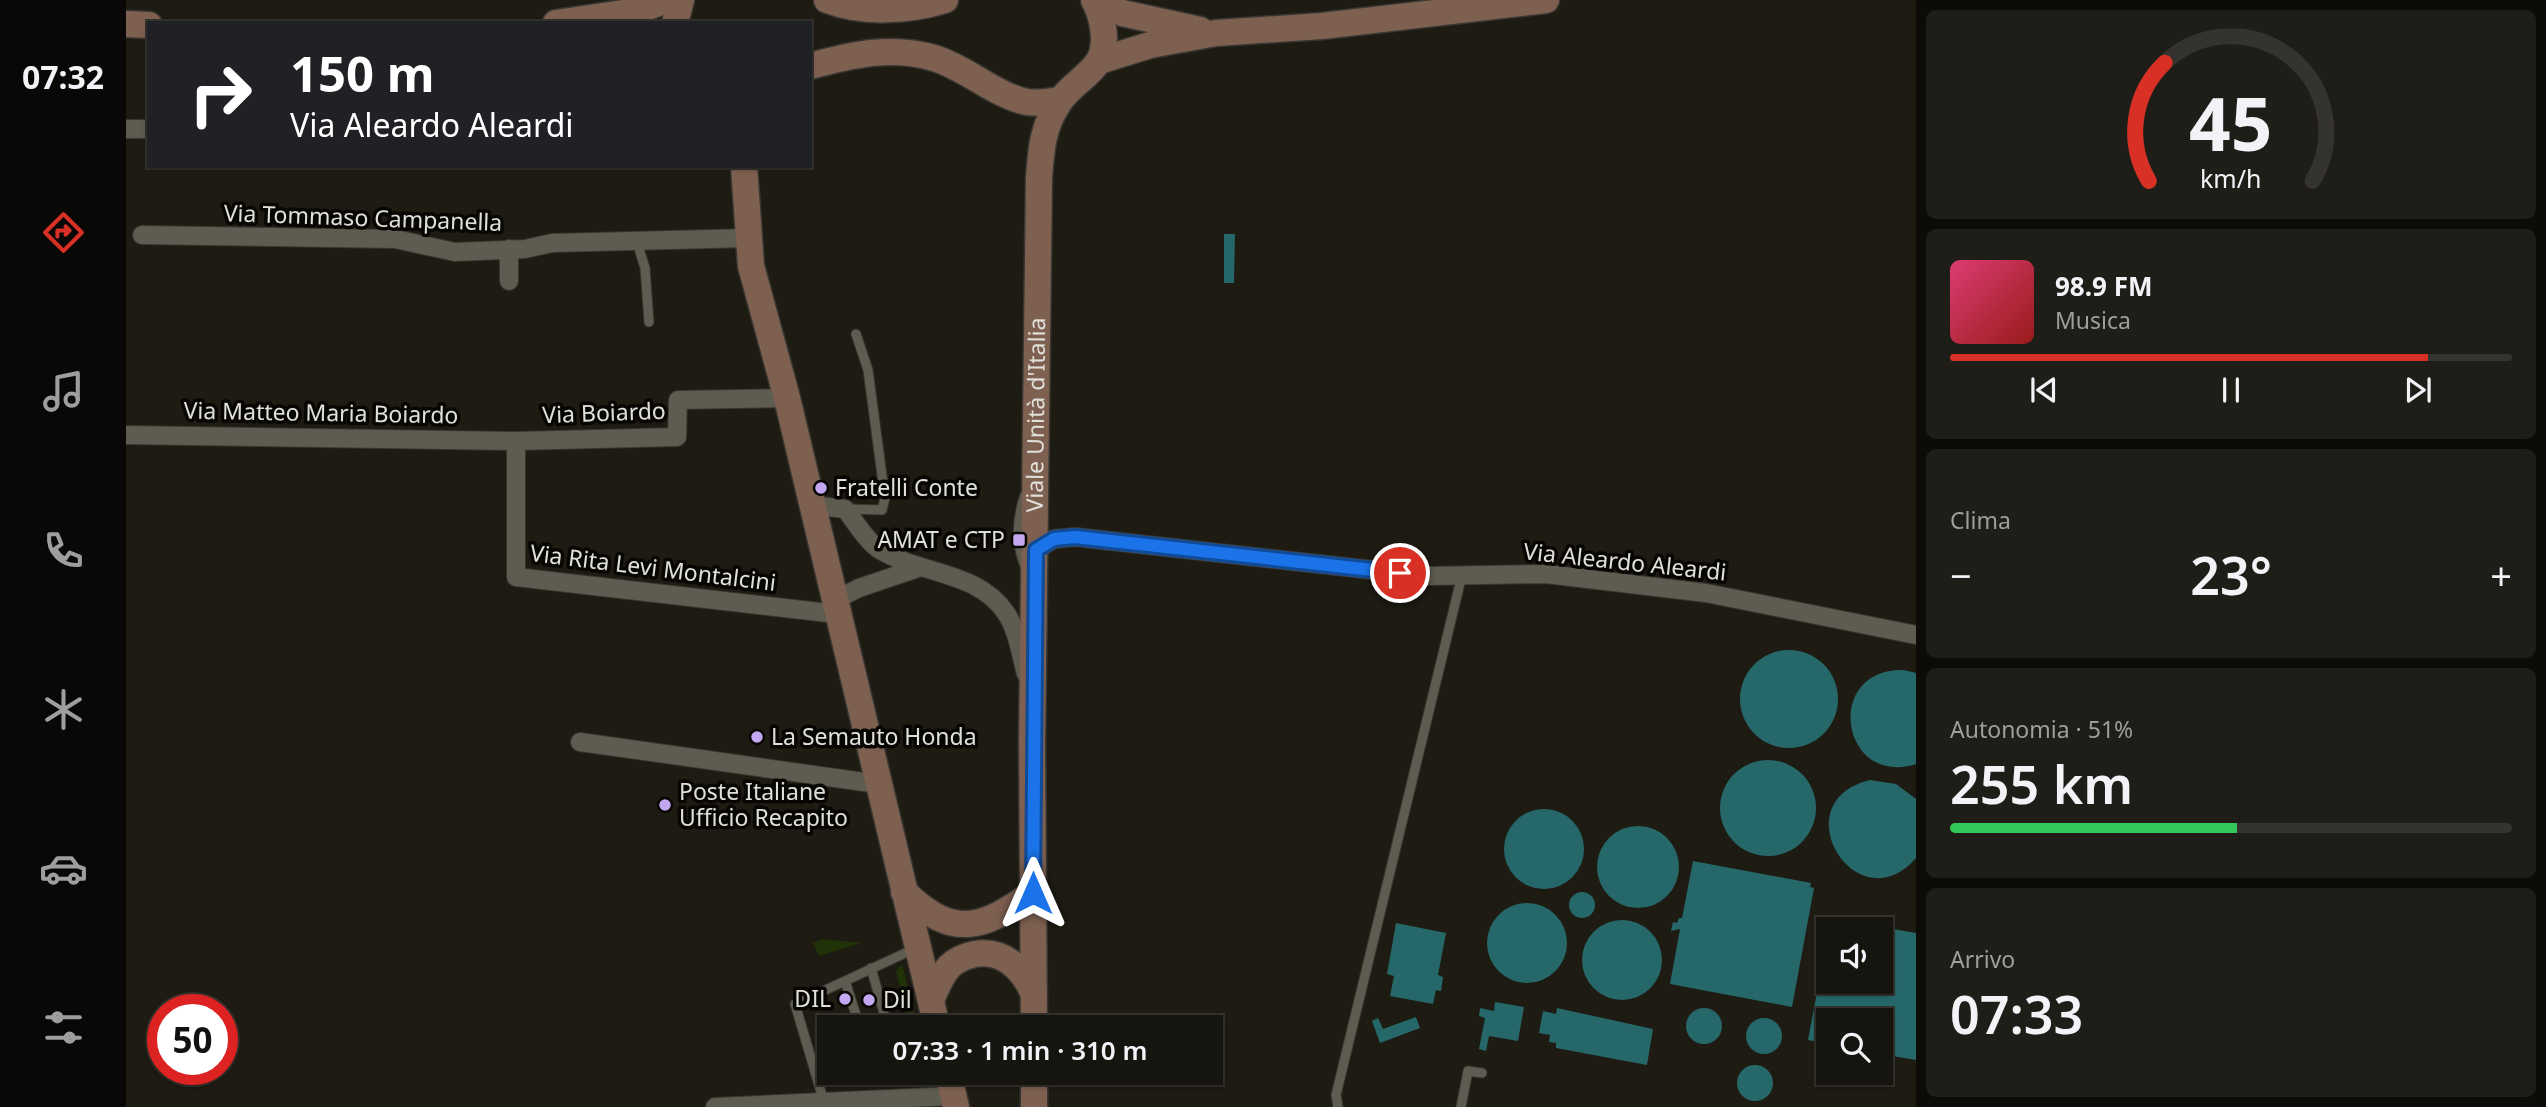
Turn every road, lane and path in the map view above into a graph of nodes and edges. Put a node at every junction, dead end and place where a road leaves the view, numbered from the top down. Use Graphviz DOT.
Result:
graph roads {
  1 [pos="666,0"];
  2 [pos="681,0"];
  3 [pos="827,0"];
  4 [pos="945,0"];
  5 [pos="1097,0"];
  6 [pos="1546,0"];
  7 [pos="568,21"];
  8 [pos="676,21"];
  9 [pos="126,24"];
  10 [pos="147,24"];
  11 [pos="1216,33"];
  12 [pos="1099,61"];
  13 [pos="812,66"];
  14 [pos="1060,100"];
  15 [pos="126,129"];
  16 [pos="147,130"];
  17 [pos="744,168"];
  18 [pos="142,235"];
  19 [pos="749,238"];
  20 [pos="637,242"];
  21 [pos="509,249"];
  22 [pos="509,281"];
  23 [pos="649,322"];
  24 [pos="856,334"];
  25 [pos="787,398"];
  26 [pos="126,435"];
  27 [pos="516,441"];
  28 [pos="1034,472"];
  29 [pos="811,505"];
  30 [pos="845,509"];
  31 [pos="1036,550"];
  32 [pos="918,568"];
  33 [pos="1463,574"];
  34 [pos="1035,590"];
  35 [pos="835,608"];
  36 [pos="1916,635"];
  37 [pos="1033,698"];
  38 [pos="580,742"];
  39 [pos="878,784"];
  40 [pos="904,892"];
  41 [pos="1033,893"];
  42 [pos="918,948"];
  43 [pos="871,968"];
  44 [pos="845,981"];
  45 [pos="1034,996"];
  46 [pos="931,1000"];
  47 [pos="856,1015"];
  48 [pos="885,1015"];
  49 [pos="934,1015"];
  50 [pos="1034,1015"];
  51 [pos="1482,1073"];
  52 [pos="1034,1085"];
  53 [pos="953,1092"];
  54 [pos="824,1102"];
  55 [pos="715,1107"];
  56 [pos="1034,1107"];
  57 [pos="1338,1107"];
  58 [pos="1461,1107"];
  1 -- 7 [label="main road"];
  2 -- 8 [label="main road"];
  3 -- 4 [label="main road"];
  5 -- 11 [label="main road"];
  5 -- 12 [label="main road"];
  6 -- 11 [label="main road"];
  9 -- 10 [label="main road"];
  11 -- 12 [label="main road"];
  12 -- 14 [label="main road, Viale Unità d'Italia"];
  13 -- 14 [label="main road"];
  14 -- 28 [label="main road, Viale Unità d'Italia"];
  15 -- 16 [label="street"];
  17 -- 19 [label="main road"];
  18 -- 21 [label="street, Via Tommaso Campanella"];
  19 -- 20 [label="street, Via Tommaso Campanella"];
  19 -- 25 [label="main road"];
  20 -- 21 [label="street, Via Tommaso Campanella"];
  20 -- 23 [label="lane"];
  21 -- 22 [label="street"];
  24 -- 30 [label="lane"];
  25 -- 27 [label="street, Via Boiardo"];
  25 -- 29 [label="main road"];
  26 -- 27 [label="street, Via Matteo Maria Boiardo"];
  27 -- 35 [label="street, Via Rita Levi Montalcini"];
  28 -- 31 [label="main road, Viale Unità d'Italia"];
  28 -- 34 [label="lane"];
  29 -- 30 [label="street"];
  29 -- 35 [label="main road"];
  30 -- 32 [label="street"];
  31 -- 33 [label="street, Via Aleardo Aleardi"];
  31 -- 34 [label="main road, Viale Unità d'Italia"];
  32 -- 35 [label="street"];
  32 -- 37 [label="street"];
  33 -- 36 [label="street, Via Aleardo Aleardi"];
  33 -- 57 [label="lane"];
  34 -- 37 [label="main road, Viale Unità d'Italia"];
  35 -- 39 [label="main road"];
  37 -- 41 [label="main road, Viale Unità d'Italia"];
  38 -- 39 [label="street"];
  39 -- 40 [label="main road"];
  40 -- 41 [label="main road"];
  40 -- 42 [label="main road"];
  41 -- 45 [label="main road, Viale Unità d'Italia"];
  42 -- 43 [label="lane"];
  42 -- 46 [label="main road"];
  43 -- 44 [label="lane"];
  43 -- 48 [label="lane"];
  44 -- 47 [label="lane"];
  44 -- 54 [label="lane"];
  45 -- 46 [label="main road"];
  45 -- 50 [label="main road, Viale Unità d'Italia"];
  46 -- 49 [label="main road"];
  51 -- 58 [label="lane"];
  52 -- 56 [label="main road"];
  53 -- 54 [label="street"];
  54 -- 55 [label="street"];
}
